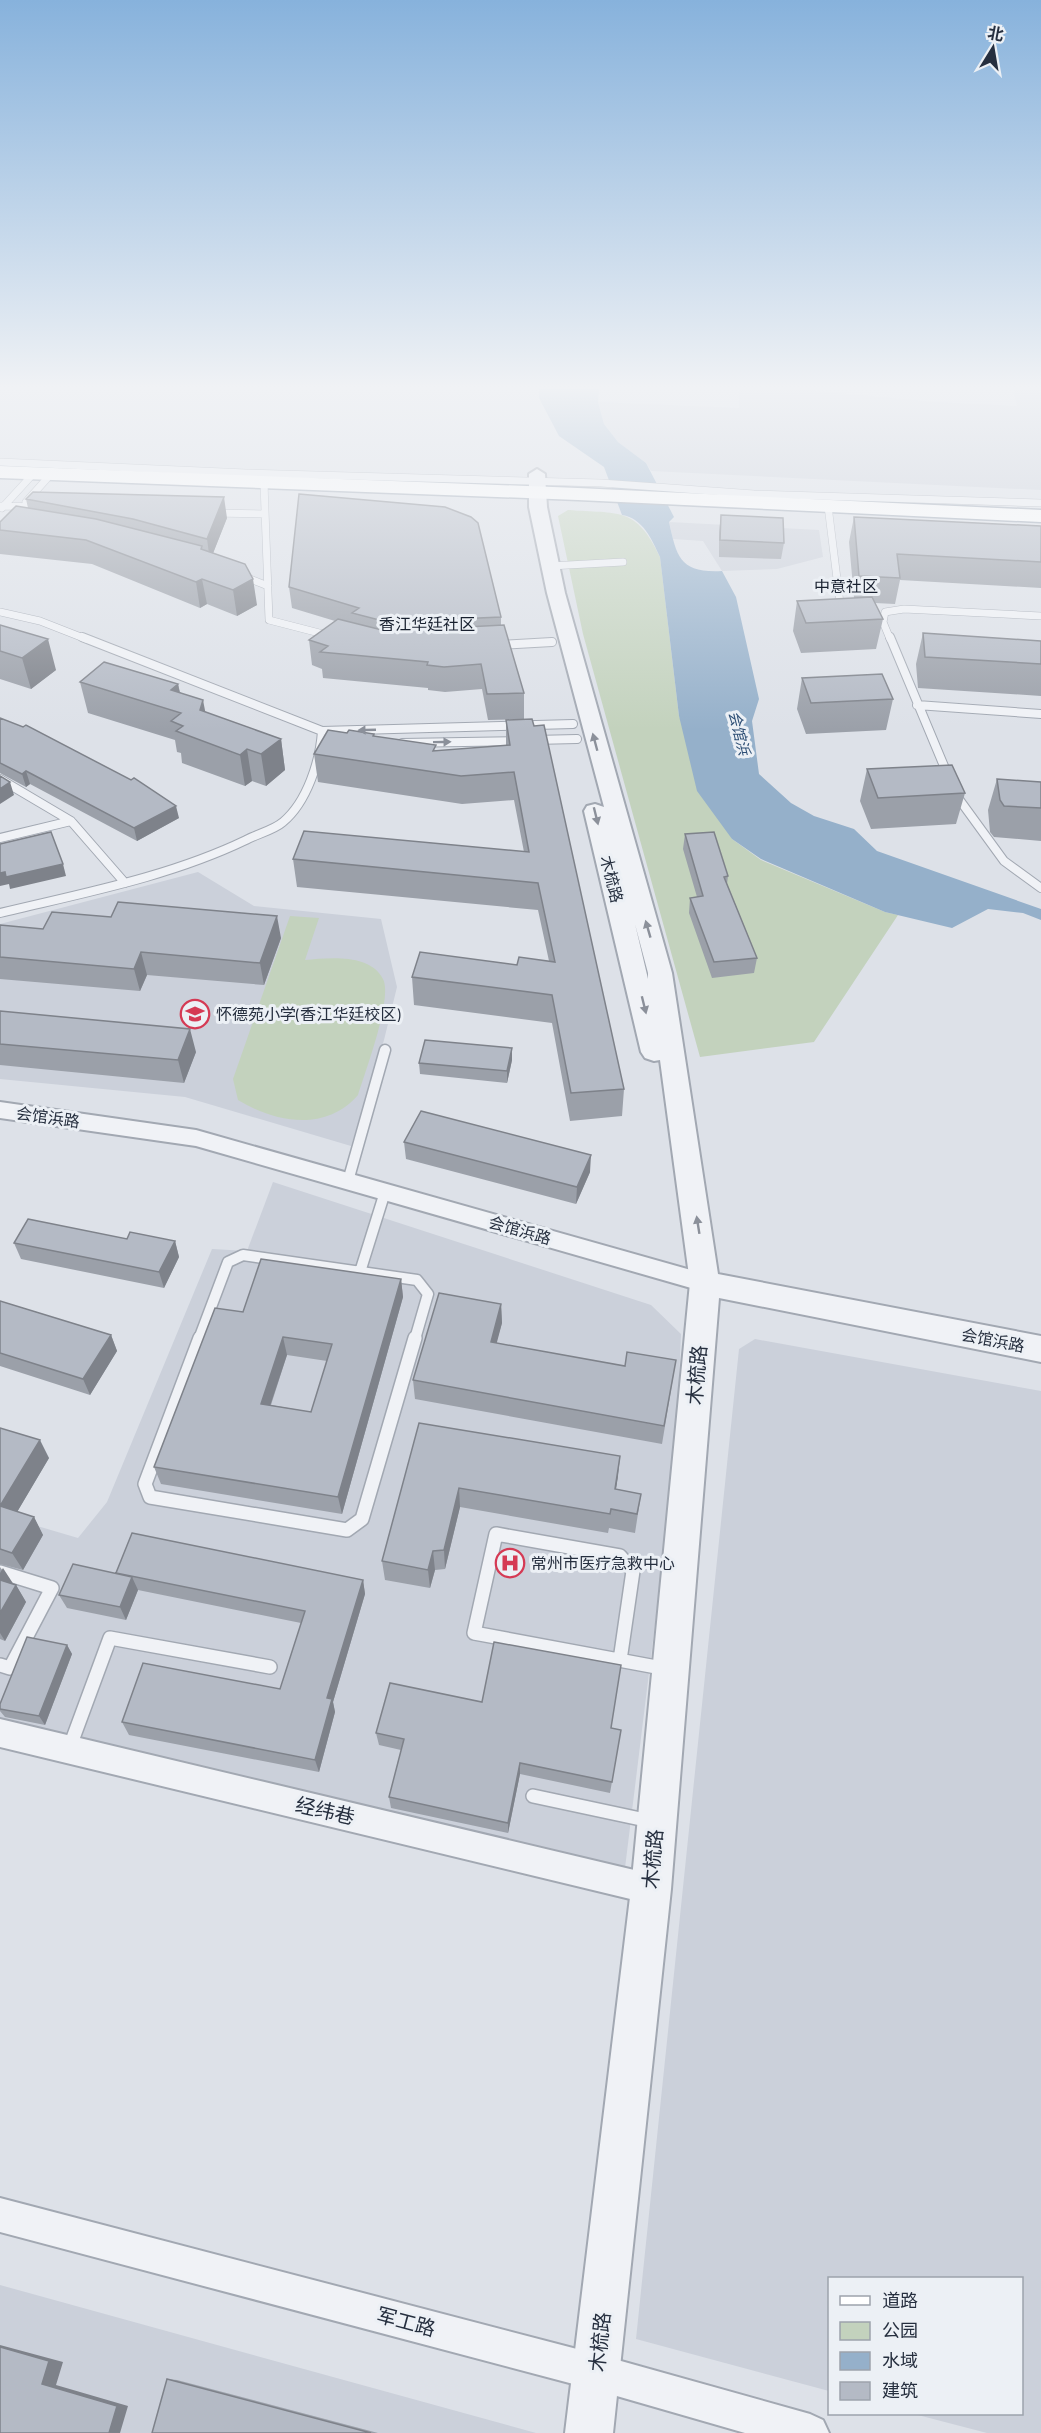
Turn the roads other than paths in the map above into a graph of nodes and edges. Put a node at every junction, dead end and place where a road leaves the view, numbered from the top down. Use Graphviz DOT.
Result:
graph roads {
  1 [pos="25,503"];
  2 [pos="265,503"];
  3 [pos="520,503"];
  4 [pos="536,503"];
  5 [pos="793,503"];
  6 [pos="979,503"];
  7 [pos="1041,505"];
  8 [pos="828,506"];
  9 [pos="1,507"];
  10 [pos="22,507"];
  11 [pos="45,508"];
  12 [pos="207,512"];
  13 [pos="265,514"];
  14 [pos="15,515"];
  15 [pos="1041,516"];
  16 [pos="622,562"];
  17 [pos="550,566"];
  18 [pos="228,570"];
  19 [pos="268,586"];
  20 [pos="0,612"];
  21 [pos="860,612"];
  22 [pos="1041,616"];
  23 [pos="345,639"];
  24 [pos="552,642"];
  25 [pos="494,645"];
  26 [pos="917,705"];
  27 [pos="1041,714"];
  28 [pos="322,731"];
  29 [pos="575,732"];
  30 [pos="390,743"];
  31 [pos="332,744"];
  32 [pos="321,745"];
  33 [pos="0,779"];
  34 [pos="70,821"];
  35 [pos="0,838"];
  36 [pos="125,883"];
  37 [pos="1041,888"];
  38 [pos="0,913"];
  39 [pos="385,1050"];
  40 [pos="0,1110"];
  41 [pos="348,1181"];
  42 [pos="385,1192"];
  43 [pos="360,1272"];
  44 [pos="705,1283"];
  45 [pos="1041,1349"];
  46 [pos="0,1572"];
  47 [pos="620,1660"];
  48 [pos="0,1665"];
  49 [pos="270,1667"];
  50 [pos="670,1670"];
  51 [pos="0,1733"];
  52 [pos="69,1749"];
  53 [pos="533,1796"];
  54 [pos="657,1822"];
  55 [pos="651,1889"];
  56 [pos="0,2215"];
  57 [pos="596,2372"];
  58 [pos="589,2433"];
  59 [pos="810,2433"];
  1 -- 10 [label="lane"];
  2 -- 13 [label="lane"];
  3 -- 24 [label="street, 木梳路"];
  4 -- 17 [label="street, 木梳路"];
  5 -- 8 [label="main road"];
  6 -- 7 [label="lane"];
  8 -- 15 [label="main road"];
  8 -- 21 [label="lane"];
  9 -- 10 [label="lane"];
  10 -- 11 [label="lane"];
  10 -- 14 [label="lane"];
  12 -- 13 [label="lane"];
  13 -- 19 [label="lane"];
  16 -- 17 [label="lane"];
  44 -- 17 [label="street, 木梳路, one-way"];
  18 -- 19 [label="lane"];
  19 -- 23 [label="lane"];
  20 -- 28 [label="lane"];
  22 -- 26 [label="lane"];
  24 -- 25 [label="lane"];
  24 -- 29 [label="street, 木梳路"];
  26 -- 27 [label="lane"];
  26 -- 37 [label="lane"];
  29 -- 28 [label="lane, one-way"];
  28 -- 32 [label="lane"];
  30 -- 29 [label="lane, one-way"];
  29 -- 44 [label="street, 木梳路, one-way"];
  31 -- 32 [label="lane"];
  32 -- 36 [label="lane"];
  33 -- 34 [label="lane"];
  34 -- 35 [label="lane"];
  34 -- 36 [label="lane"];
  36 -- 38 [label="lane"];
  39 -- 41 [label="lane"];
  40 -- 41 [label="street, 会馆浜路"];
  41 -- 42 [label="street, 会馆浜路"];
  42 -- 43 [label="lane"];
  42 -- 44 [label="street, 会馆浜路"];
  43 -- 43 [label="lane"];
  44 -- 45 [label="street, 会馆浜路"];
  44 -- 50 [label="street, 木梳路"];
  46 -- 48 [label="lane"];
  47 -- 47 [label="lane"];
  47 -- 50 [label="lane"];
  49 -- 52 [label="lane"];
  50 -- 54 [label="street, 木梳路"];
  51 -- 52 [label="street, 经纬巷"];
  52 -- 55 [label="street, 经纬巷"];
  53 -- 54 [label="lane"];
  54 -- 55 [label="street, 木梳路"];
  55 -- 57 [label="street, 木梳路"];
  56 -- 57 [label="street, 军工路"];
  57 -- 58 [label="street, 木梳路"];
  57 -- 59 [label="street, 军工路"];
}
